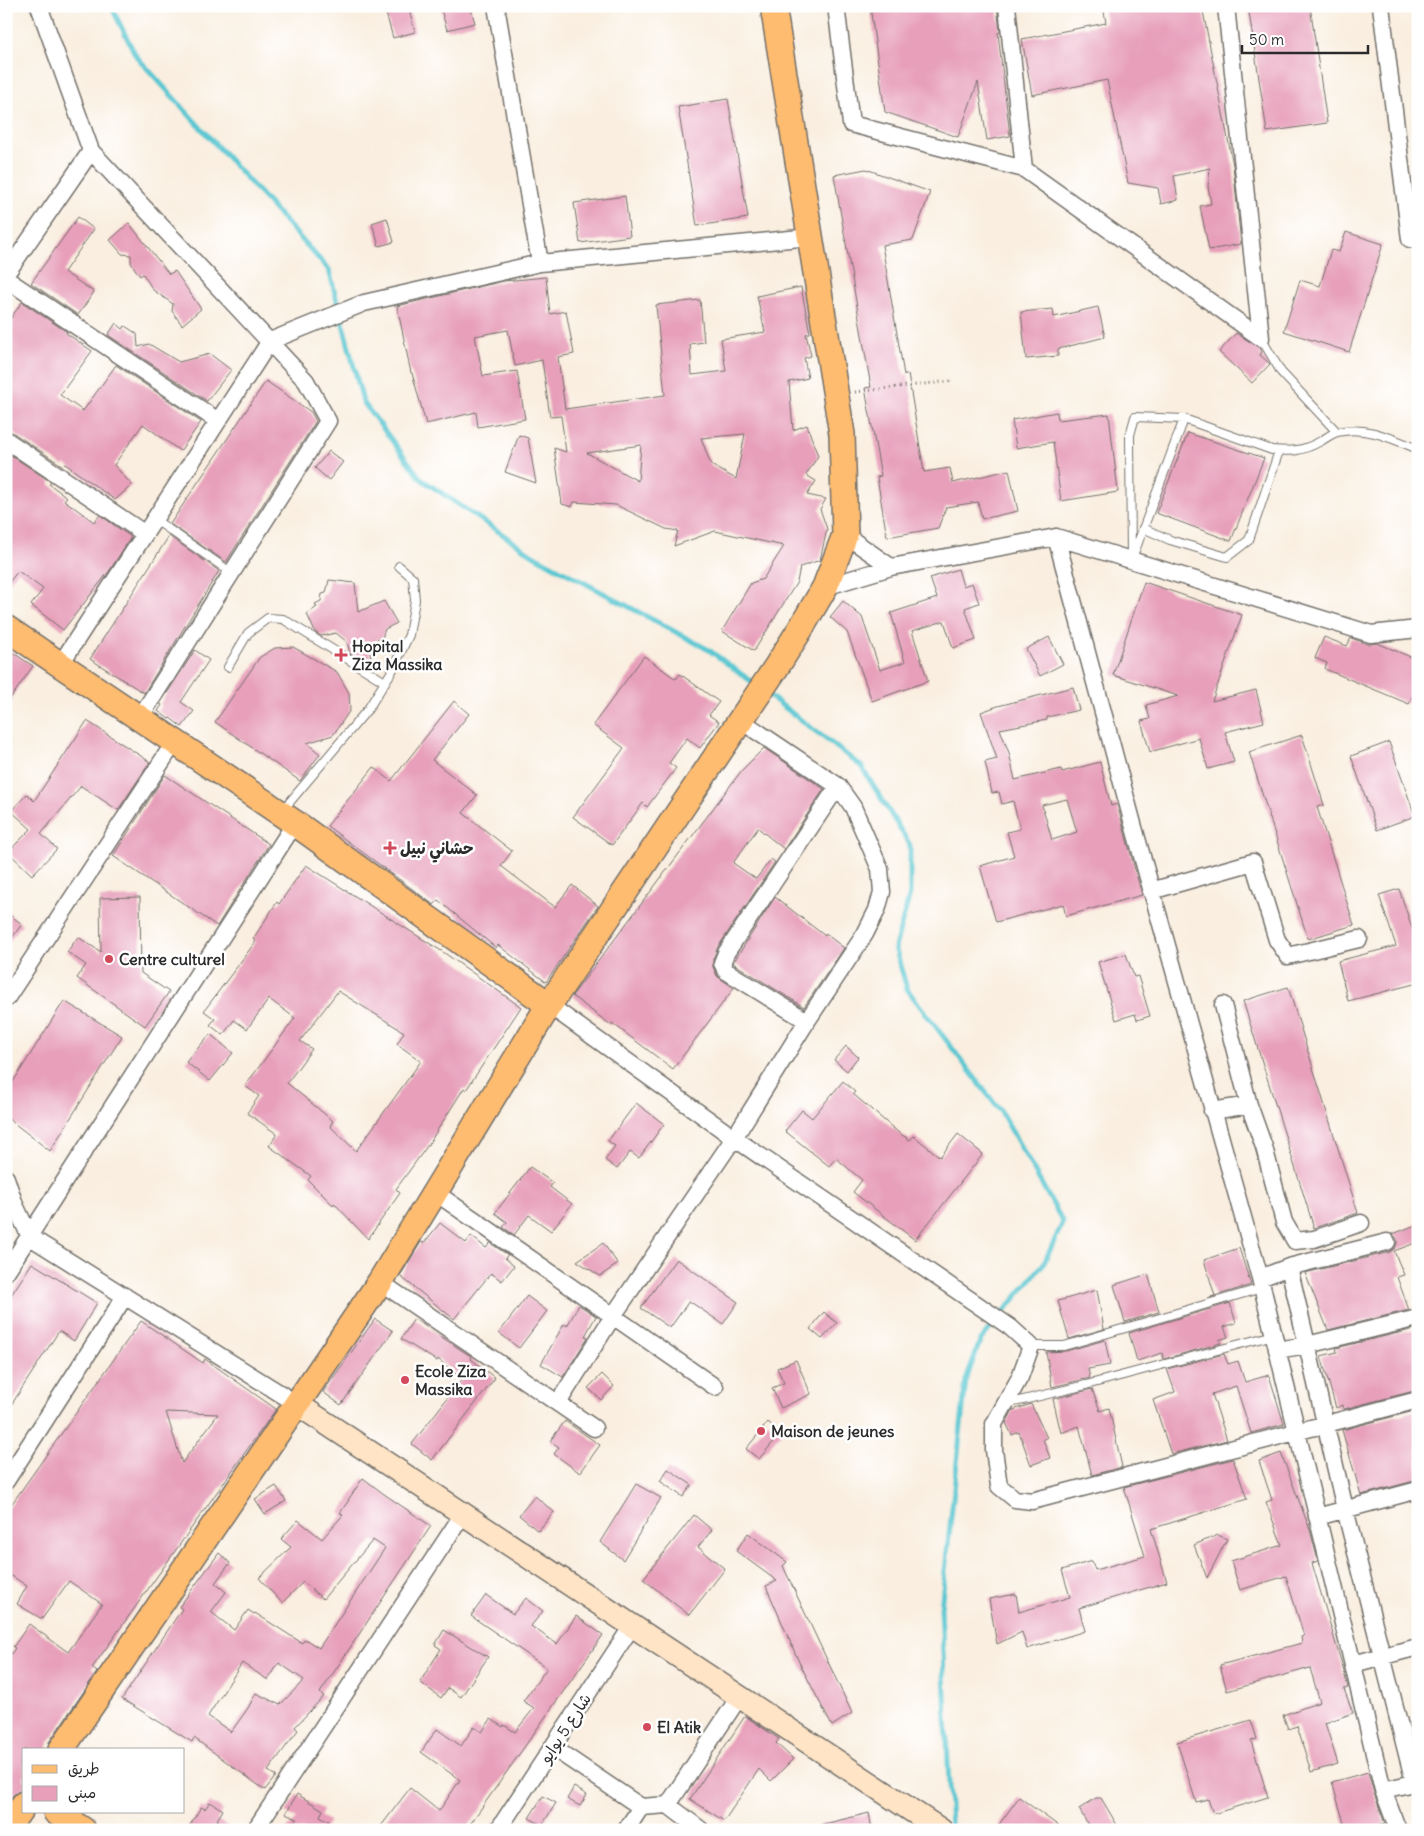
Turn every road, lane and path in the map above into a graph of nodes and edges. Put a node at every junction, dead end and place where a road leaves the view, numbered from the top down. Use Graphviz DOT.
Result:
graph roads {
  1 [pos="39,6"];
  2 [pos="496,6"];
  3 [pos="773,6"];
  4 [pos="836,6"];
  5 [pos="1007,6"];
  6 [pos="1226,6"];
  7 [pos="1381,6"];
  8 [pos="91,151"];
  9 [pos="1024,169"];
  10 [pos="810,237"];
  11 [pos="1418,240"];
  12 [pos="540,263"];
  13 [pos="6,274"];
  14 [pos="6,279"];
  15 [pos="1261,338"];
  16 [pos="270,341"];
  17 [pos="951,381"];
  18 [pos="836,394"];
  19 [pos="1184,419"];
  20 [pos="218,421"];
  21 [pos="1337,432"];
  22 [pos="6,440"];
  23 [pos="1418,449"];
  24 [pos="1279,451"];
  25 [pos="154,519"];
  26 [pos="1143,528"];
  27 [pos="145,534"];
  28 [pos="845,535"];
  29 [pos="1056,537"];
  30 [pos="1131,560"];
  31 [pos="399,566"];
  32 [pos="891,567"];
  33 [pos="232,573"];
  34 [pos="824,587"];
  35 [pos="6,628"];
  36 [pos="1418,629"];
  37 [pos="60,665"];
  38 [pos="228,667"];
  39 [pos="385,682"];
  40 [pos="139,719"];
  41 [pos="740,720"];
  42 [pos="174,743"];
  43 [pos="838,786"];
  44 [pos="287,818"];
  45 [pos="1151,891"];
  46 [pos="1359,939"];
  47 [pos="6,999"];
  48 [pos="549,1005"];
  49 [pos="1223,1005"];
  50 [pos="807,1021"];
  51 [pos="1249,1105"];
  52 [pos="1212,1110"];
  53 [pos="734,1138"];
  54 [pos="6,1178"];
  55 [pos="436,1193"];
  56 [pos="1361,1223"];
  57 [pos="30,1237"];
  58 [pos="1387,1242"];
  59 [pos="1289,1267"];
  60 [pos="6,1272"];
  61 [pos="380,1282"];
  62 [pos="1261,1283"];
  63 [pos="125,1296"];
  64 [pos="614,1316"];
  65 [pos="1418,1318"];
  66 [pos="1276,1343"];
  67 [pos="1307,1345"];
  68 [pos="1031,1346"];
  69 [pos="715,1387"];
  70 [pos="1418,1400"];
  71 [pos="558,1403"];
  72 [pos="297,1404"];
  73 [pos="1004,1404"];
  74 [pos="1325,1424"];
  75 [pos="594,1428"];
  76 [pos="1297,1432"];
  77 [pos="6,1481"];
  78 [pos="1418,1490"];
  79 [pos="1345,1509"];
  80 [pos="463,1514"];
  81 [pos="1317,1517"];
  82 [pos="632,1626"];
  83 [pos="1418,1647"];
  84 [pos="1382,1656"];
  85 [pos="1353,1664"];
  86 [pos="739,1697"];
  87 [pos="552,1747"];
  88 [pos="62,1748"];
  89 [pos="1416,1782"];
  90 [pos="1383,1790"];
  91 [pos="668,1805"];
  92 [pos="22,1807"];
  93 [pos="640,1807"];
  94 [pos="59,1814"];
  95 [pos="920,1823"];
  96 [pos="6,1830"];
  97 [pos="83,1830"];
  98 [pos="255,1830"];
  99 [pos="498,1830"];
  100 [pos="626,1830"];
  101 [pos="701,1830"];
  102 [pos="941,1830"];
  103 [pos="1398,1830"];
  1 -- 8 [label="street"];
  2 -- 12 [label="street"];
  3 -- 10 [label="main road"];
  4 -- 9 [label="street"];
  5 -- 9 [label="street"];
  6 -- 15 [label="street"];
  7 -- 11 [label="street"];
  8 -- 13 [label="street"];
  8 -- 16 [label="street"];
  9 -- 15 [label="street"];
  10 -- 12 [label="street"];
  10 -- 18 [label="main road"];
  12 -- 16 [label="street"];
  14 -- 20 [label="street"];
  15 -- 21 [label="lane"];
  16 -- 20 [label="street"];
  16 -- 33 [label="street"];
  17 -- 18 [label="path"];
  18 -- 28 [label="main road"];
  19 -- 24 [label="lane"];
  19 -- 26 [label="lane"];
  19 -- 30 [label="lane"];
  20 -- 25 [label="street"];
  21 -- 23 [label="lane"];
  21 -- 24 [label="lane"];
  22 -- 27 [label="street"];
  24 -- 26 [label="lane"];
  25 -- 27 [label="street"];
  25 -- 33 [label="lane"];
  26 -- 30 [label="lane"];
  27 -- 37 [label="street"];
  28 -- 32 [label="street"];
  28 -- 34 [label="main road"];
  29 -- 30 [label="street"];
  29 -- 32 [label="street"];
  29 -- 45 [label="street"];
  30 -- 36 [label="street"];
  31 -- 39 [label="lane"];
  32 -- 34 [label="street"];
  33 -- 40 [label="street"];
  34 -- 41 [label="main road"];
  35 -- 37 [label="main road"];
  37 -- 40 [label="main road"];
  38 -- 39 [label="lane"];
  39 -- 44 [label="lane"];
  40 -- 42 [label="main road"];
  41 -- 43 [label="street"];
  41 -- 48 [label="main road"];
  42 -- 44 [label="main road"];
  42 -- 47 [label="street"];
  43 -- 50 [label="street"];
  43 -- 50 [label="street"];
  44 -- 48 [label="main road"];
  44 -- 57 [label="street"];
  45 -- 46 [label="street"];
  45 -- 52 [label="street"];
  48 -- 53 [label="street"];
  48 -- 55 [label="main road"];
  49 -- 51 [label="street"];
  50 -- 53 [label="street"];
  51 -- 52 [label="street"];
  51 -- 56 [label="street"];
  52 -- 62 [label="street"];
  53 -- 64 [label="street"];
  53 -- 68 [label="street"];
  54 -- 57 [label="street"];
  55 -- 61 [label="main road"];
  55 -- 64 [label="street"];
  57 -- 60 [label="street"];
  57 -- 63 [label="street"];
  58 -- 59 [label="street"];
  59 -- 62 [label="street"];
  59 -- 67 [label="street"];
  61 -- 71 [label="street"];
  61 -- 72 [label="main road"];
  62 -- 66 [label="street"];
  62 -- 68 [label="lane"];
  63 -- 72 [label="street"];
  63 -- 77 [label="street"];
  64 -- 69 [label="street"];
  64 -- 71 [label="street"];
  65 -- 67 [label="street"];
  66 -- 67 [label="street"];
  66 -- 73 [label="lane"];
  66 -- 76 [label="street"];
  67 -- 74 [label="street"];
  68 -- 73 [label="street"];
  70 -- 74 [label="street"];
  71 -- 75 [label="street"];
  72 -- 80 [label="main road"];
  72 -- 88 [label="main road"];
  73 -- 76 [label="street"];
  74 -- 76 [label="street"];
  74 -- 79 [label="street"];
  76 -- 81 [label="street"];
  78 -- 79 [label="street"];
  79 -- 81 [label="street"];
  79 -- 84 [label="street"];
  80 -- 82 [label="main road"];
  80 -- 98 [label="street"];
  81 -- 85 [label="street"];
  82 -- 86 [label="main road"];
  82 -- 87 [label="street, شارع 5 يوايو"];
  83 -- 84 [label="street"];
  84 -- 85 [label="street"];
  84 -- 89 [label="street"];
  85 -- 90 [label="street"];
  86 -- 91 [label="street"];
  86 -- 95 [label="main road"];
  87 -- 93 [label="street"];
  87 -- 99 [label="street, شارع 5 يوايو"];
  89 -- 90 [label="street"];
  90 -- 103 [label="street"];
  91 -- 93 [label="street"];
  91 -- 101 [label="street"];
  92 -- 96 [label="main road"];
  93 -- 100 [label="street"];
  94 -- 97 [label="main road"];
  95 -- 102 [label="main road"];
}
